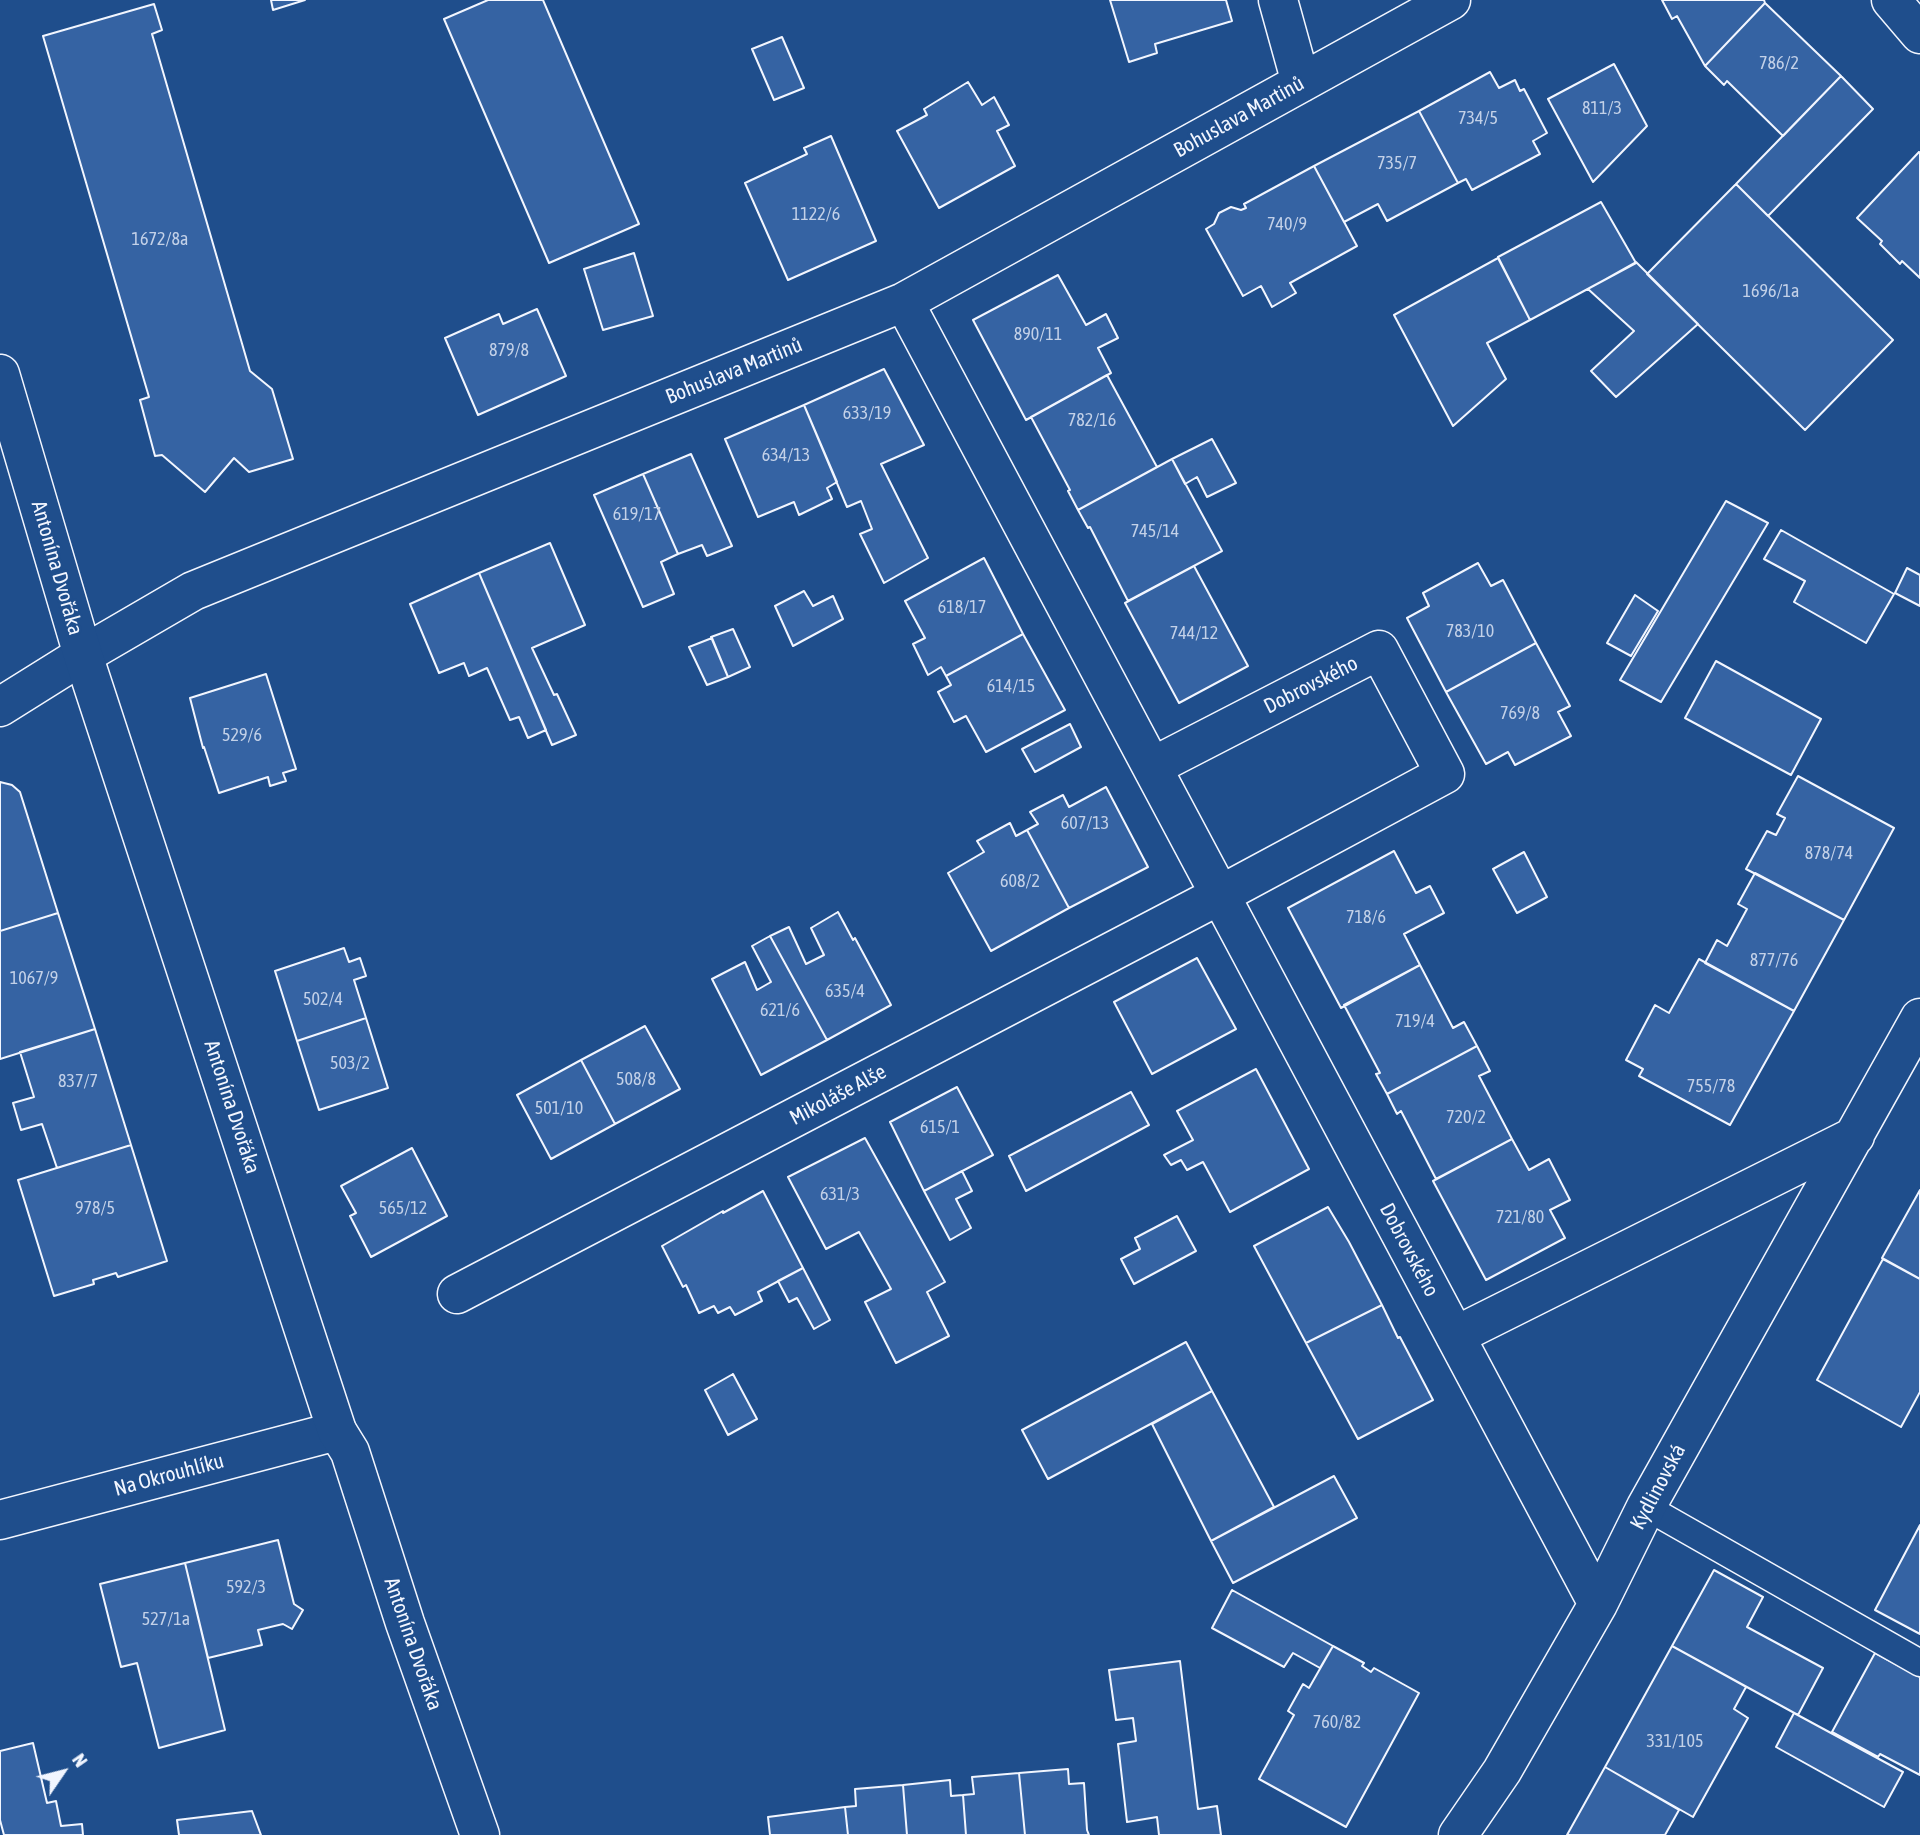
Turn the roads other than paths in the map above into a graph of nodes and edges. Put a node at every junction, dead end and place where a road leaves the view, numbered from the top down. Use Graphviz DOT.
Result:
graph roads {
  1 [pos="1278,0"];
  2 [pos="1451,0"];
  3 [pos="1891,0"];
  4 [pos="1920,34"];
  5 [pos="1301,83"];
  6 [pos="904,302"];
  7 [pos="0,373"];
  8 [pos="83,655"];
  9 [pos="0,707"];
  10 [pos="1152,768"];
  11 [pos="1220,895"];
  12 [pos="1920,1018"];
  13 [pos="1854,1136"];
  14 [pos="457,1294"];
  15 [pos="1455,1336"];
  16 [pos="337,1431"];
  17 [pos="1646,1507"];
  18 [pos="0,1520"];
  19 [pos="1598,1604"];
  20 [pos="1920,1663"];
  21 [pos="480,1835"];
  22 [pos="1458,1835"];
  1 -- 5 [label="street"];
  2 -- 5 [label="street, Bohuslava Martinů"];
  3 -- 4 [label="street"];
  5 -- 6 [label="street, Bohuslava Martinů"];
  6 -- 8 [label="street, Bohuslava Martinů"];
  6 -- 10 [label="street, Dobrovského"];
  7 -- 8 [label="street, Antonína Dvořáka"];
  8 -- 9 [label="street, Bohuslava Martinů"];
  8 -- 16 [label="street, Antonína Dvořáka"];
  10 -- 11 [label="street, Dobrovského"];
  10 -- 11 [label="street, Dobrovského"];
  11 -- 14 [label="street, Mikoláše Alše"];
  11 -- 15 [label="street, Dobrovského"];
  12 -- 13 [label="street, Kydlinovská"];
  13 -- 15 [label="street"];
  13 -- 17 [label="street, Kydlinovská"];
  15 -- 19 [label="street, Dobrovského"];
  16 -- 18 [label="street, Na Okrouhlíku"];
  16 -- 21 [label="street, Antonína Dvořáka"];
  17 -- 19 [label="street, Kydlinovská"];
  17 -- 20 [label="lane"];
  19 -- 22 [label="street, Kydlinovská"];
}
